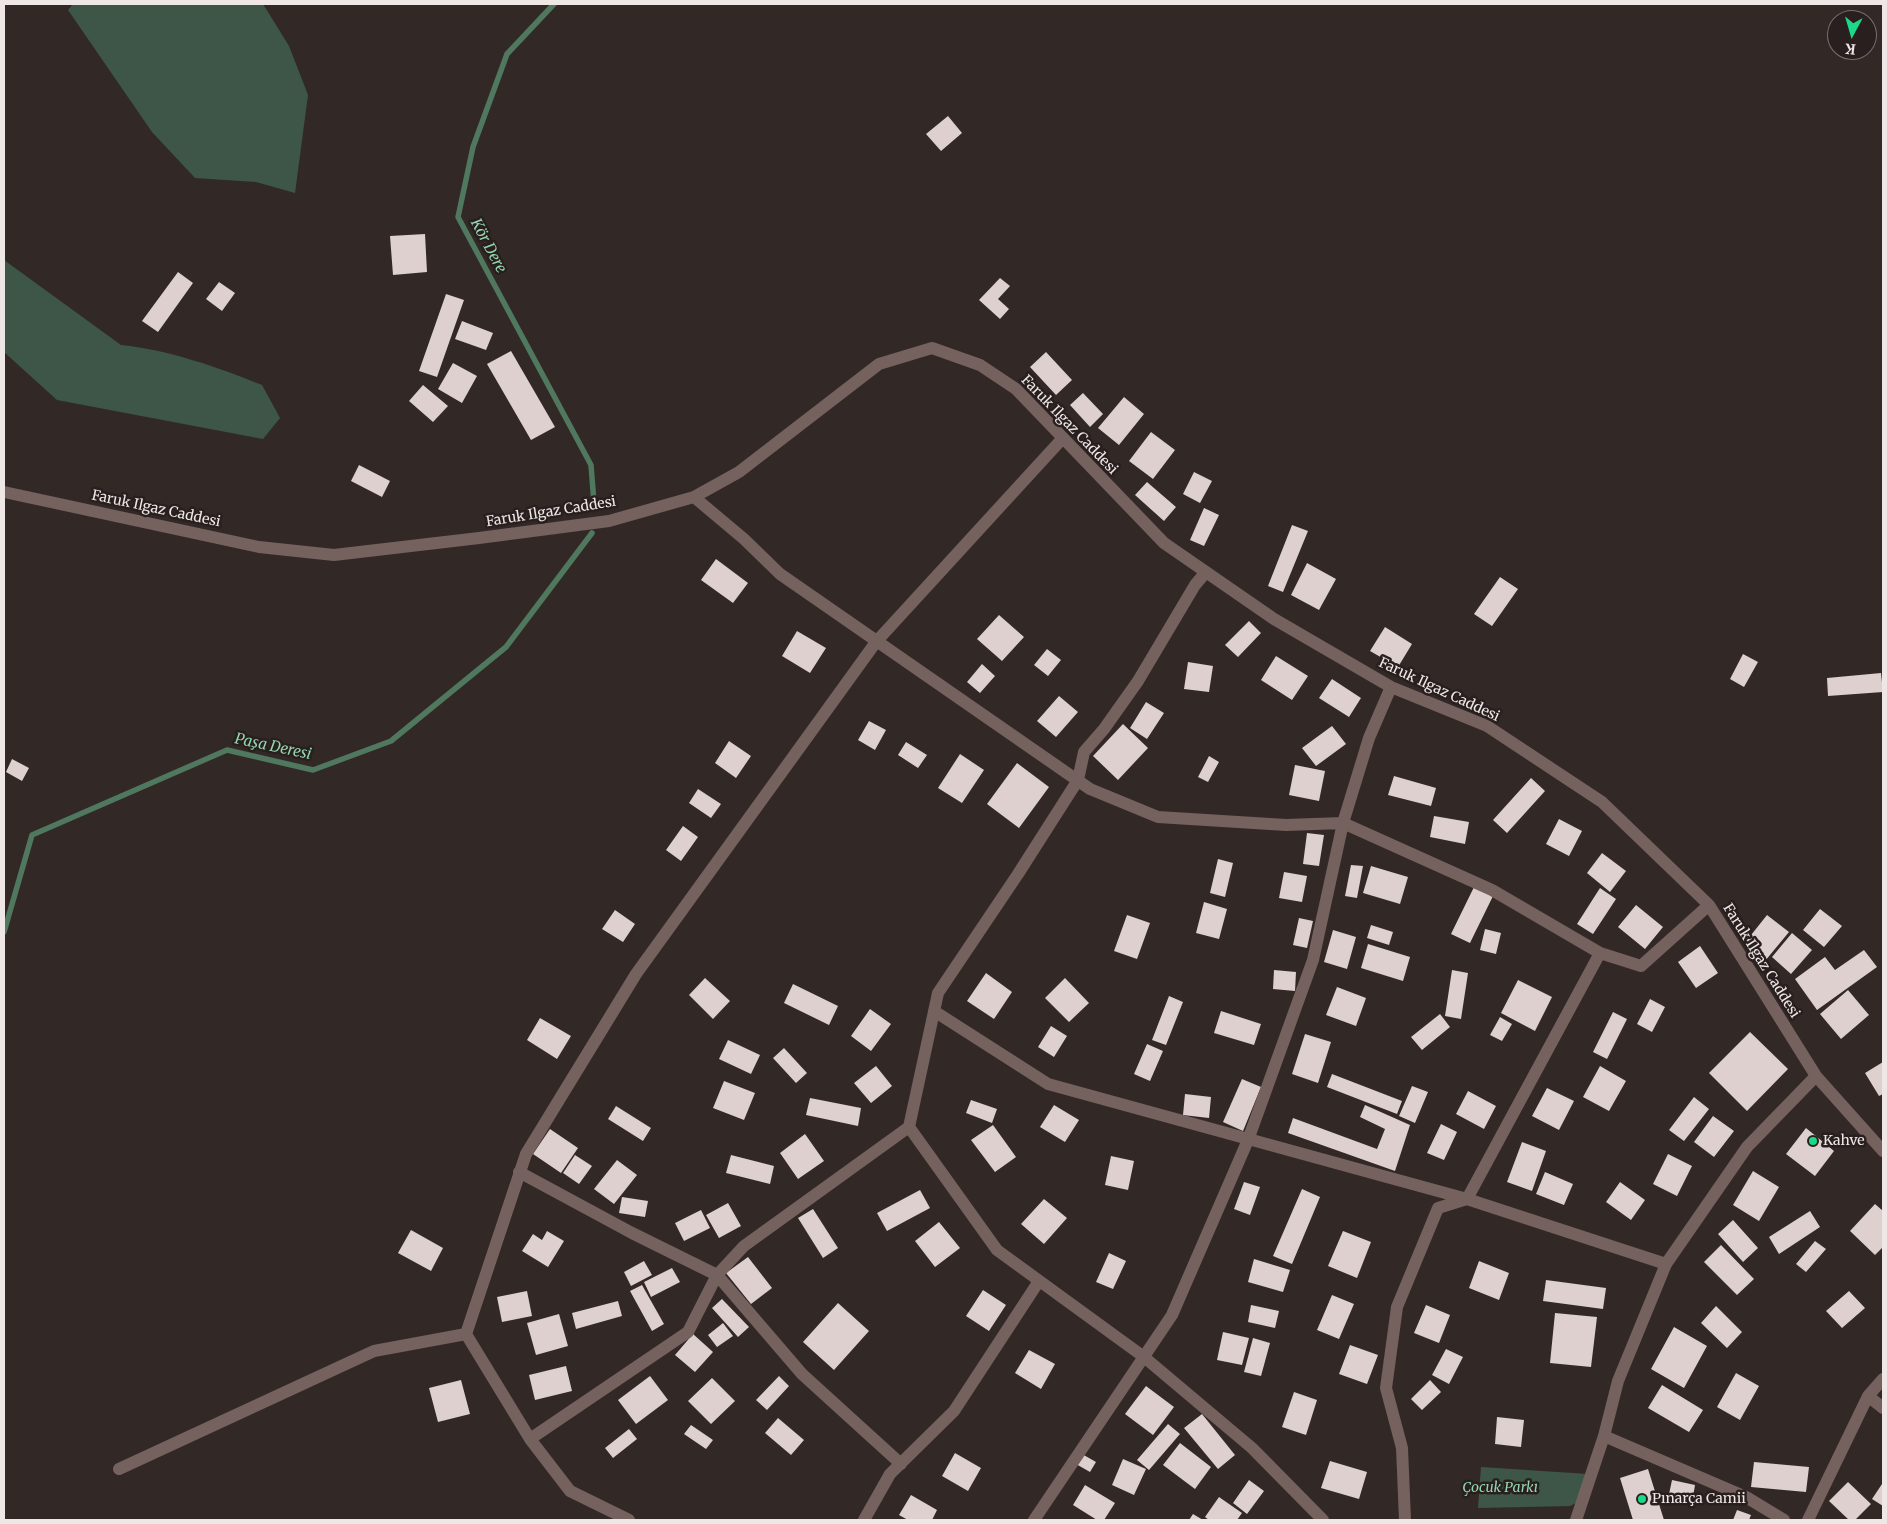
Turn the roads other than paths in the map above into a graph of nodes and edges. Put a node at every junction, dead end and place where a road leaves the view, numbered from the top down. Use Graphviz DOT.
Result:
graph roads {
  1 [pos="1062,439"];
  2 [pos="4,492"];
  3 [pos="694,497"];
  4 [pos="1206,572"];
  5 [pos="876,642"];
  6 [pos="1391,687"];
  7 [pos="1078,780"];
  8 [pos="1343,823"];
  9 [pos="1709,905"];
  10 [pos="1600,954"];
  11 [pos="934,1011"];
  12 [pos="1816,1076"];
  13 [pos="909,1127"];
  14 [pos="1248,1140"];
  15 [pos="1883,1151"];
  16 [pos="520,1172"];
  17 [pos="1467,1198"];
  18 [pos="1666,1264"];
  19 [pos="717,1275"];
  20 [pos="1039,1281"];
  21 [pos="466,1334"];
  22 [pos="1144,1357"];
  23 [pos="1883,1379"];
  24 [pos="1868,1396"];
  25 [pos="1883,1408"];
  26 [pos="1604,1436"];
  27 [pos="530,1439"];
  28 [pos="901,1464"];
  29 [pos="119,1468"];
  30 [pos="629,1520"];
  31 [pos="864,1520"];
  32 [pos="1034,1520"];
  33 [pos="1323,1520"];
  34 [pos="1405,1520"];
  35 [pos="1576,1520"];
  36 [pos="1784,1520"];
  37 [pos="1808,1520"];
  1 -- 3 [label="street, Faruk Ilgaz Caddesi"];
  1 -- 4 [label="street, Faruk Ilgaz Caddesi"];
  1 -- 5 [label="street"];
  2 -- 3 [label="street, Faruk Ilgaz Caddesi"];
  3 -- 5 [label="street"];
  4 -- 6 [label="street, Faruk Ilgaz Caddesi"];
  4 -- 7 [label="street"];
  5 -- 7 [label="street"];
  5 -- 16 [label="street"];
  6 -- 8 [label="street"];
  6 -- 9 [label="street, Faruk Ilgaz Caddesi"];
  7 -- 8 [label="street"];
  7 -- 11 [label="street"];
  8 -- 10 [label="street"];
  8 -- 14 [label="street"];
  9 -- 10 [label="street"];
  9 -- 12 [label="street, Faruk Ilgaz Caddesi"];
  10 -- 17 [label="street"];
  11 -- 13 [label="street"];
  11 -- 14 [label="street"];
  12 -- 15 [label="street, Faruk Ilgaz Caddesi"];
  12 -- 18 [label="street"];
  13 -- 19 [label="street"];
  13 -- 20 [label="street"];
  14 -- 17 [label="street"];
  14 -- 22 [label="street"];
  16 -- 19 [label="street"];
  16 -- 21 [label="street"];
  17 -- 18 [label="street"];
  17 -- 34 [label="street"];
  18 -- 26 [label="street"];
  19 -- 27 [label="street"];
  19 -- 28 [label="street"];
  20 -- 22 [label="street"];
  20 -- 28 [label="street"];
  21 -- 27 [label="street"];
  21 -- 29 [label="street"];
  22 -- 32 [label="street"];
  22 -- 33 [label="street"];
  23 -- 24 [label="street"];
  24 -- 25 [label="street"];
  24 -- 37 [label="street"];
  26 -- 35 [label="street"];
  26 -- 36 [label="street"];
  27 -- 30 [label="street"];
  28 -- 31 [label="street"];
}
